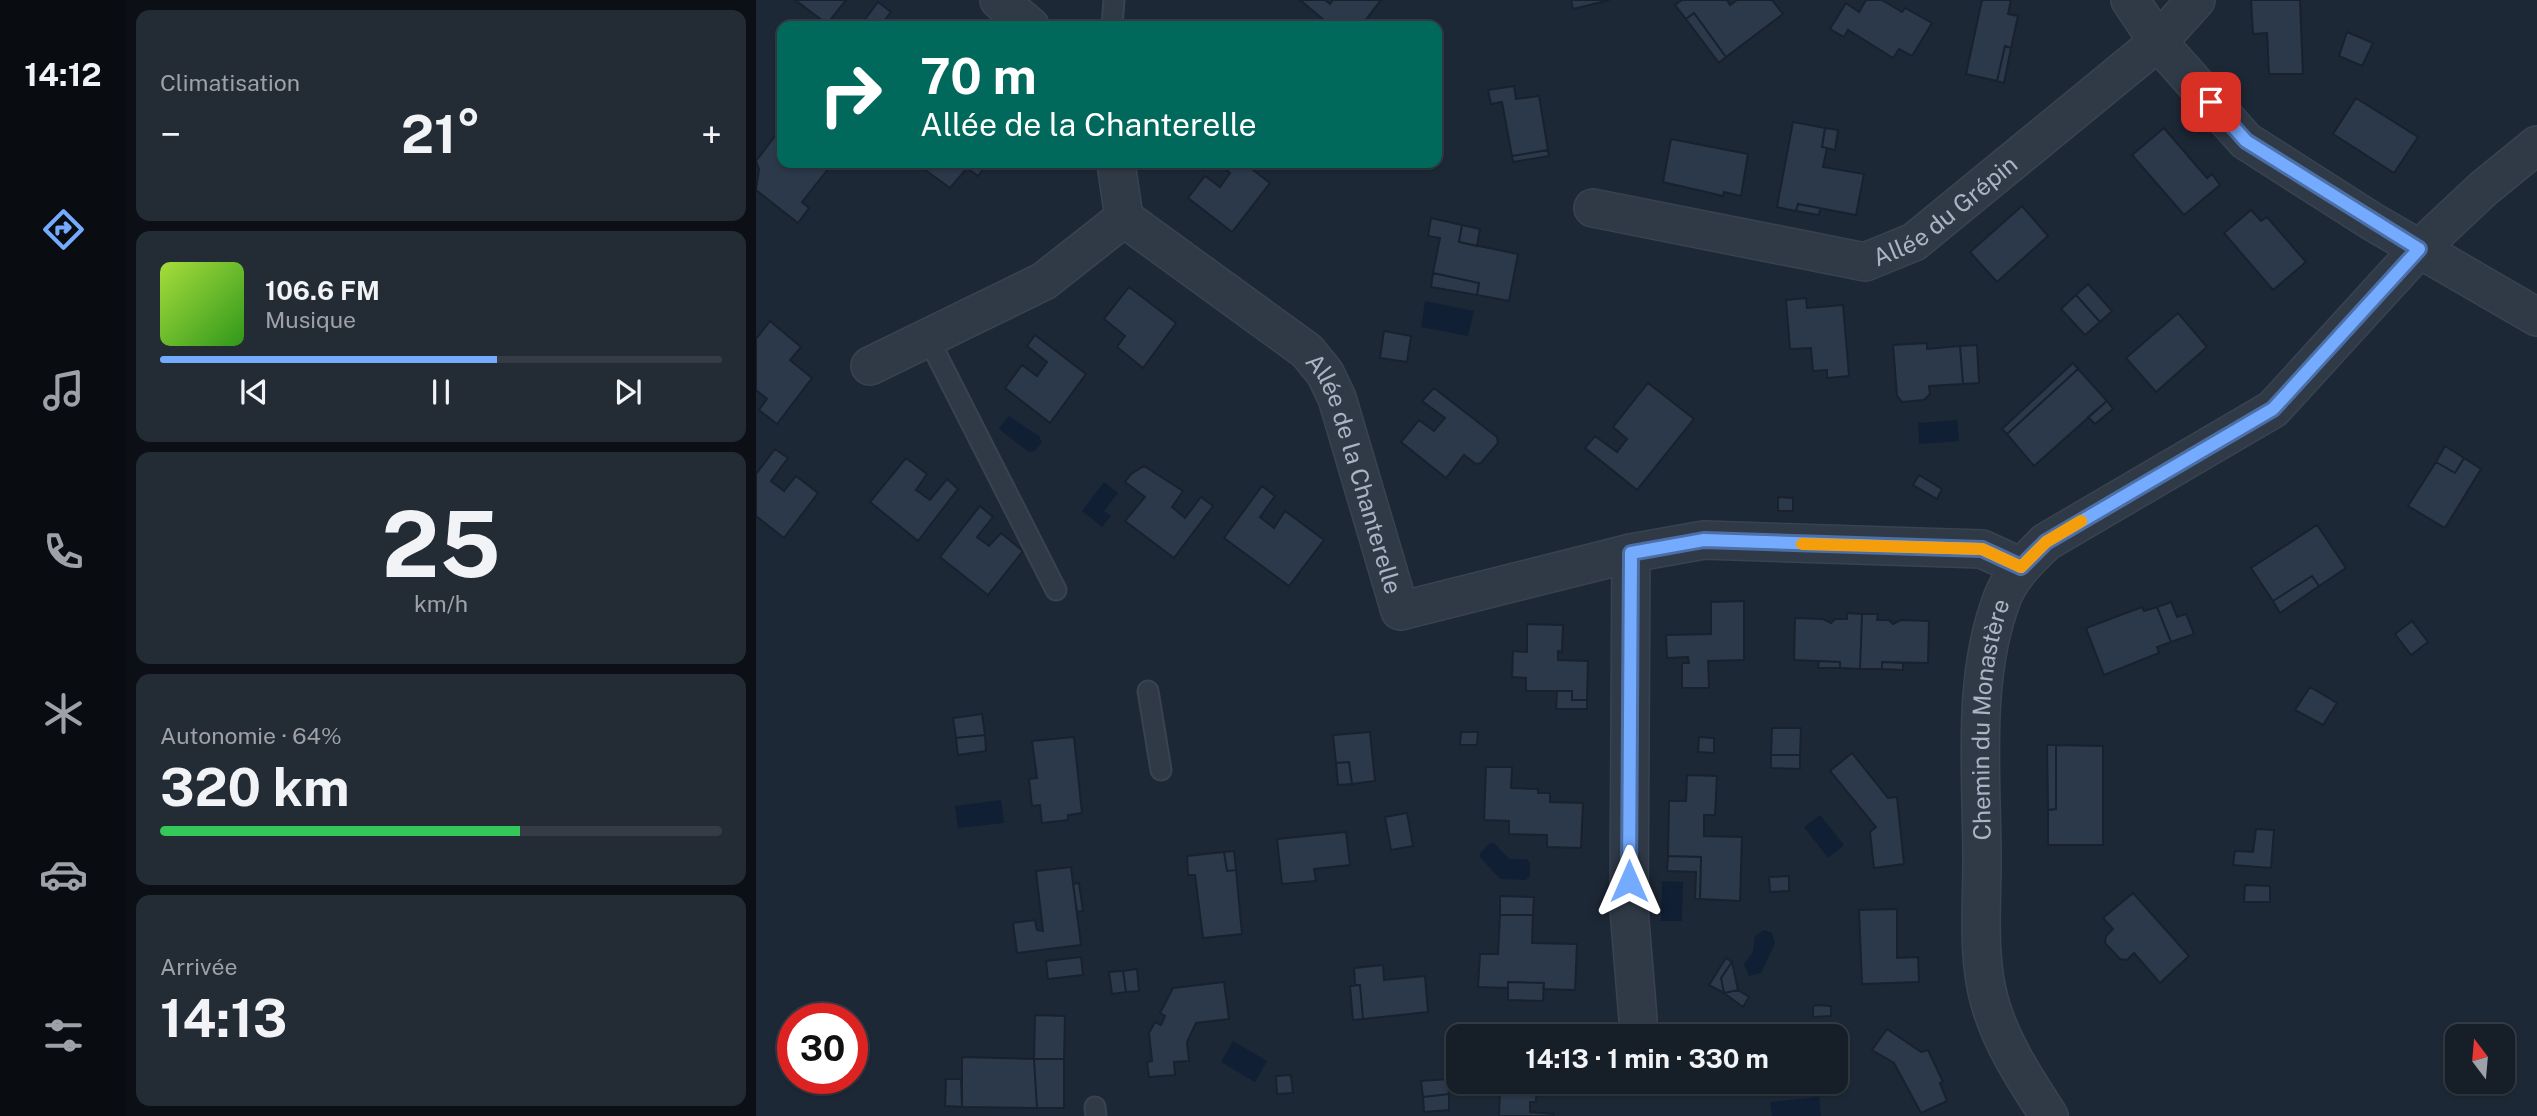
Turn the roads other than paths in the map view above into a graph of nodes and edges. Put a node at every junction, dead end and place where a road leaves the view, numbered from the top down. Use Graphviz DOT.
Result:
graph roads {
  1 [pos="999,0"];
  2 [pos="1114,0"];
  3 [pos="2130,0"];
  4 [pos="2196,0"];
  5 [pos="1024,21"];
  6 [pos="1112,21"];
  7 [pos="2158,42"];
  8 [pos="2537,145"];
  9 [pos="1117,168"];
  10 [pos="1593,208"];
  11 [pos="1124,218"];
  12 [pos="2419,249"];
  13 [pos="2537,317"];
  14 [pos="928,338"];
  15 [pos="870,366"];
  16 [pos="1631,553"];
  17 [pos="2021,567"];
  18 [pos="1056,590"];
  19 [pos="1148,691"];
  20 [pos="1161,770"];
  21 [pos="1638,1019"];
  22 [pos="2049,1116"];
  1 -- 5 [label="street"];
  2 -- 6 [label="lane"];
  3 -- 7 [label="street"];
  4 -- 7 [label="street, Allée du Grépin"];
  7 -- 10 [label="street, Allée du Grépin"];
  7 -- 12 [label="street"];
  8 -- 12 [label="street, Chemin du Monastère"];
  9 -- 11 [label="street"];
  11 -- 14 [label="street"];
  11 -- 16 [label="street, Allée de la Chanterelle"];
  12 -- 13 [label="street"];
  12 -- 17 [label="street, Chemin du Monastère"];
  14 -- 15 [label="street"];
  14 -- 18 [label="lane"];
  16 -- 17 [label="street, Allée de la Chanterelle"];
  16 -- 21 [label="street"];
  17 -- 22 [label="street, Chemin du Monastère"];
  19 -- 20 [label="lane"];
}
